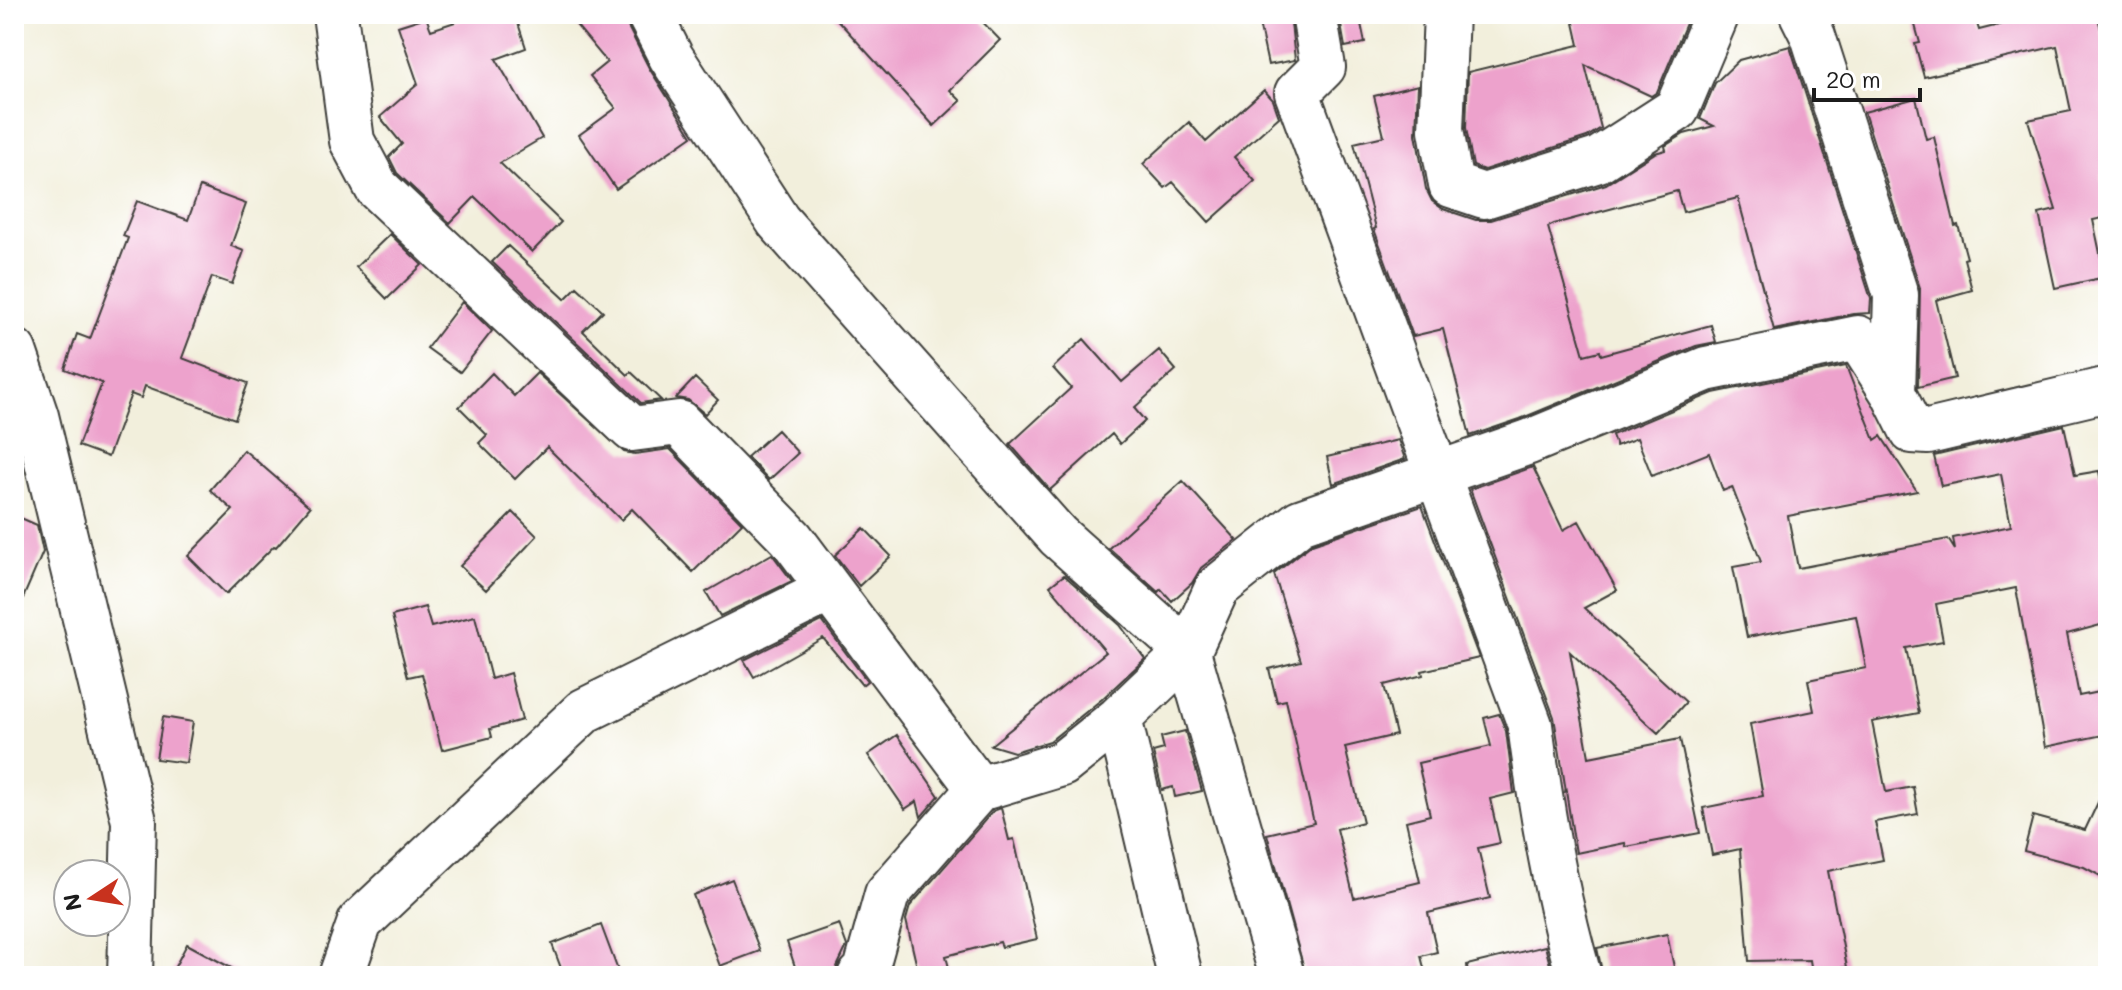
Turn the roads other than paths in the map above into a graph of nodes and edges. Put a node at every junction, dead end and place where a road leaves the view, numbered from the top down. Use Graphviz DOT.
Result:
graph roads {
  1 [pos="335,14"];
  2 [pos="649,14"];
  3 [pos="1314,14"];
  4 [pos="1446,14"];
  5 [pos="1717,14"];
  6 [pos="1802,14"];
  7 [pos="14,351"];
  8 [pos="2108,389"];
  9 [pos="1893,393"];
  10 [pos="1437,474"];
  11 [pos="829,590"];
  12 [pos="1188,652"];
  13 [pos="1119,718"];
  14 [pos="979,789"];
  15 [pos="130,976"];
  16 [pos="341,976"];
  17 [pos="860,976"];
  18 [pos="1180,976"];
  19 [pos="1282,976"];
  20 [pos="1579,976"];
  1 -- 11 [label="street"];
  2 -- 12 [label="street"];
  3 -- 10 [label="street"];
  4 -- 5 [label="street"];
  6 -- 9 [label="street"];
  7 -- 15 [label="street"];
  8 -- 9 [label="street"];
  9 -- 10 [label="street"];
  10 -- 12 [label="street"];
  10 -- 20 [label="street"];
  11 -- 14 [label="street"];
  11 -- 16 [label="street"];
  12 -- 13 [label="street"];
  12 -- 19 [label="street"];
  13 -- 14 [label="street"];
  13 -- 18 [label="street"];
  14 -- 17 [label="street"];
}
